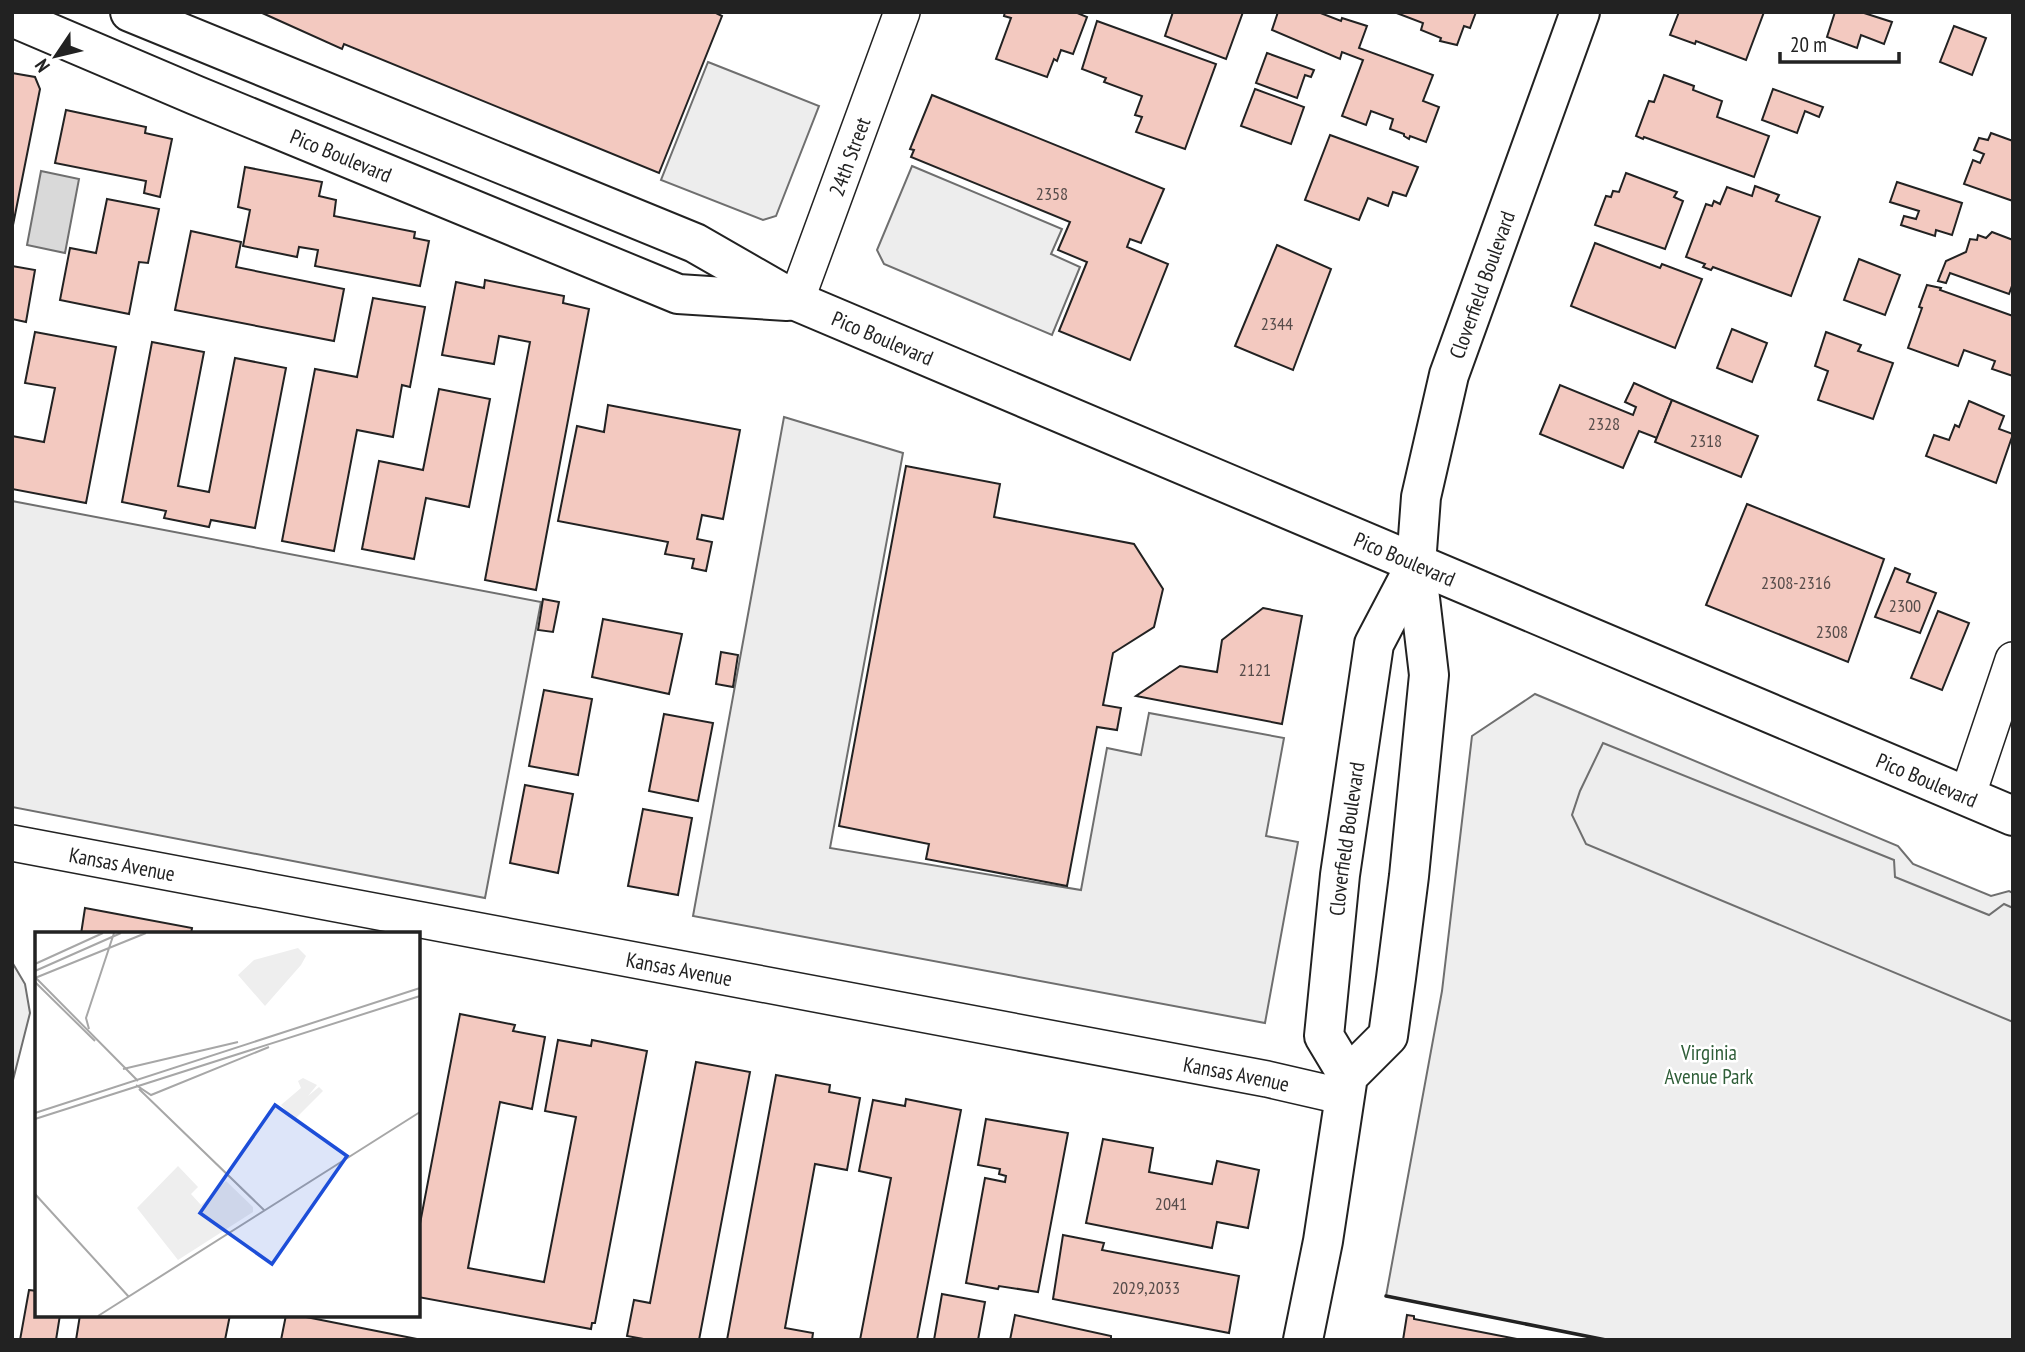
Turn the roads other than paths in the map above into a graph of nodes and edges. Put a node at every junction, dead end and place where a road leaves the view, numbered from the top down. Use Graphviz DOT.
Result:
graph roads {
  1 [pos="130,12"];
  2 [pos="902,12"];
  3 [pos="1580,12"];
  4 [pos="12,17"];
  5 [pos="189,24"];
  6 [pos="195,95"];
  7 [pos="796,301"];
  8 [pos="1416,564"];
  9 [pos="2013,660"];
  10 [pos="1967,797"];
  11 [pos="2013,816"];
  12 [pos="12,843"];
  13 [pos="1347,1086"];
  14 [pos="1303,1340"];
  1 -- 5 [label="main road, Pico Boulevard"];
  2 -- 7 [label="street, 24th Street"];
  3 -- 8 [label="main road, Cloverfield Boulevard"];
  4 -- 6 [label="main road, Pico Boulevard"];
  5 -- 6 [label="main road"];
  5 -- 7 [label="main road, Pico Boulevard"];
  6 -- 7 [label="main road, Pico Boulevard"];
  7 -- 8 [label="main road, Pico Boulevard"];
  8 -- 10 [label="main road, Pico Boulevard"];
  8 -- 13 [label="main road, Cloverfield Boulevard"];
  8 -- 13 [label="main road, Cloverfield Boulevard"];
  9 -- 10 [label="street"];
  10 -- 11 [label="main road, Pico Boulevard"];
  12 -- 13 [label="street, Kansas Avenue"];
  13 -- 14 [label="main road"];
}
